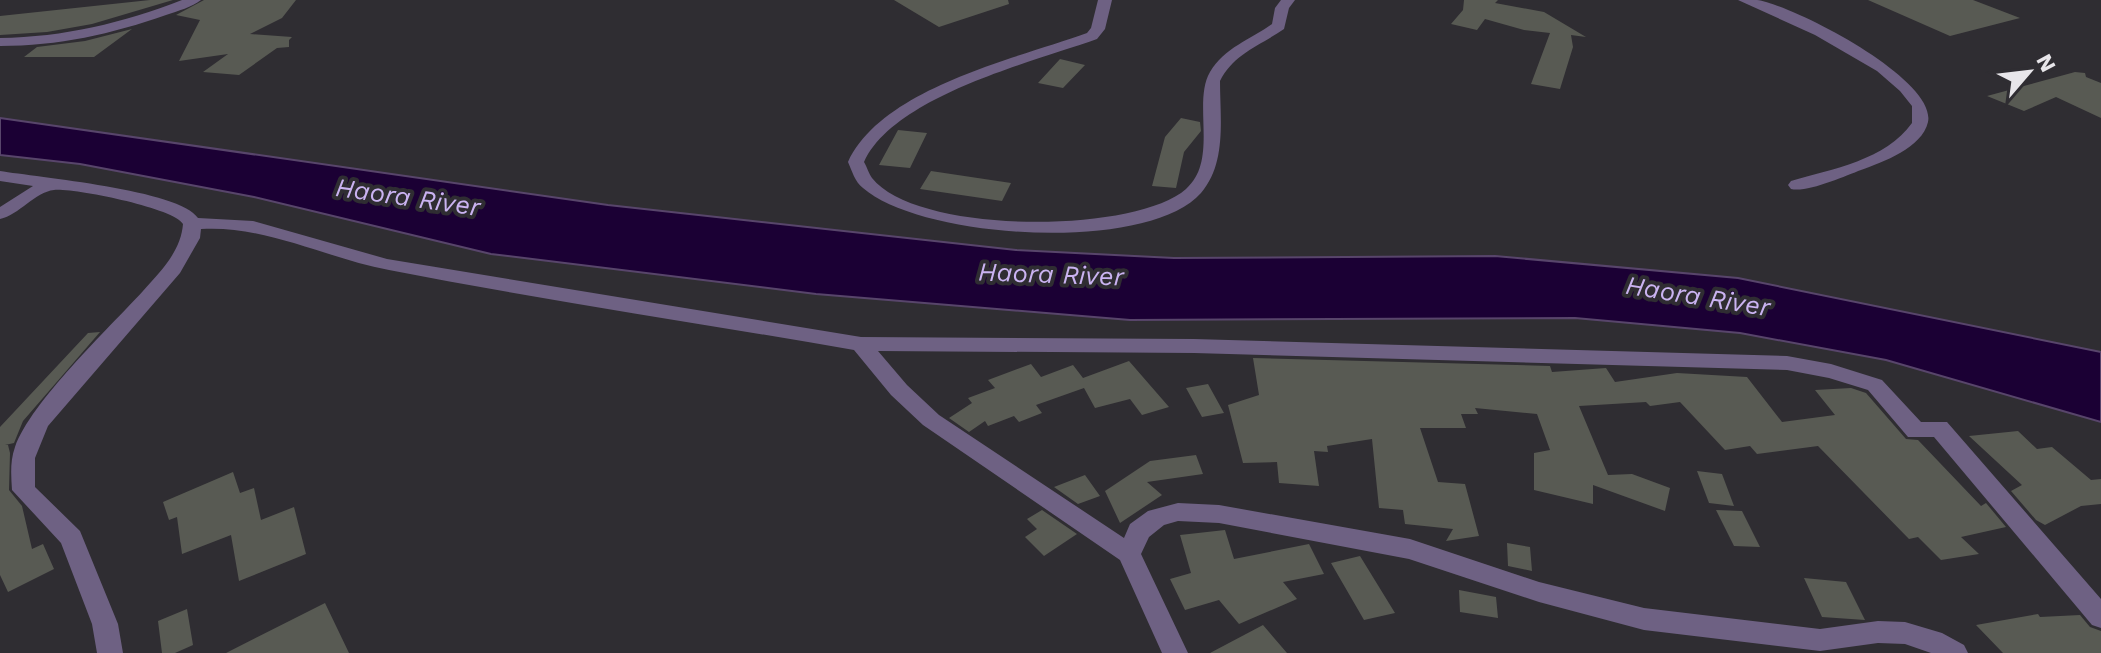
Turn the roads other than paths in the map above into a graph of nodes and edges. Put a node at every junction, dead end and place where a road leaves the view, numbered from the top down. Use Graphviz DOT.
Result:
graph roads {
  1 [pos="194,0"];
  2 [pos="1105,0"];
  3 [pos="1288,0"];
  4 [pos="1745,0"];
  5 [pos="0,42"];
  6 [pos="0,176"];
  7 [pos="53,182"];
  8 [pos="1797,185"];
  9 [pos="0,214"];
  10 [pos="192,224"];
  11 [pos="861,344"];
  12 [pos="1129,554"];
  13 [pos="2101,617"];
  14 [pos="110,653"];
  15 [pos="1175,653"];
  16 [pos="1955,653"];
  1 -- 5 [label="street"];
  2 -- 3 [label="street"];
  4 -- 8 [label="street"];
  6 -- 7 [label="street"];
  7 -- 9 [label="street"];
  7 -- 10 [label="street"];
  10 -- 11 [label="street"];
  10 -- 14 [label="street"];
  11 -- 12 [label="street"];
  11 -- 13 [label="street"];
  12 -- 15 [label="street"];
  12 -- 16 [label="street"];
}
